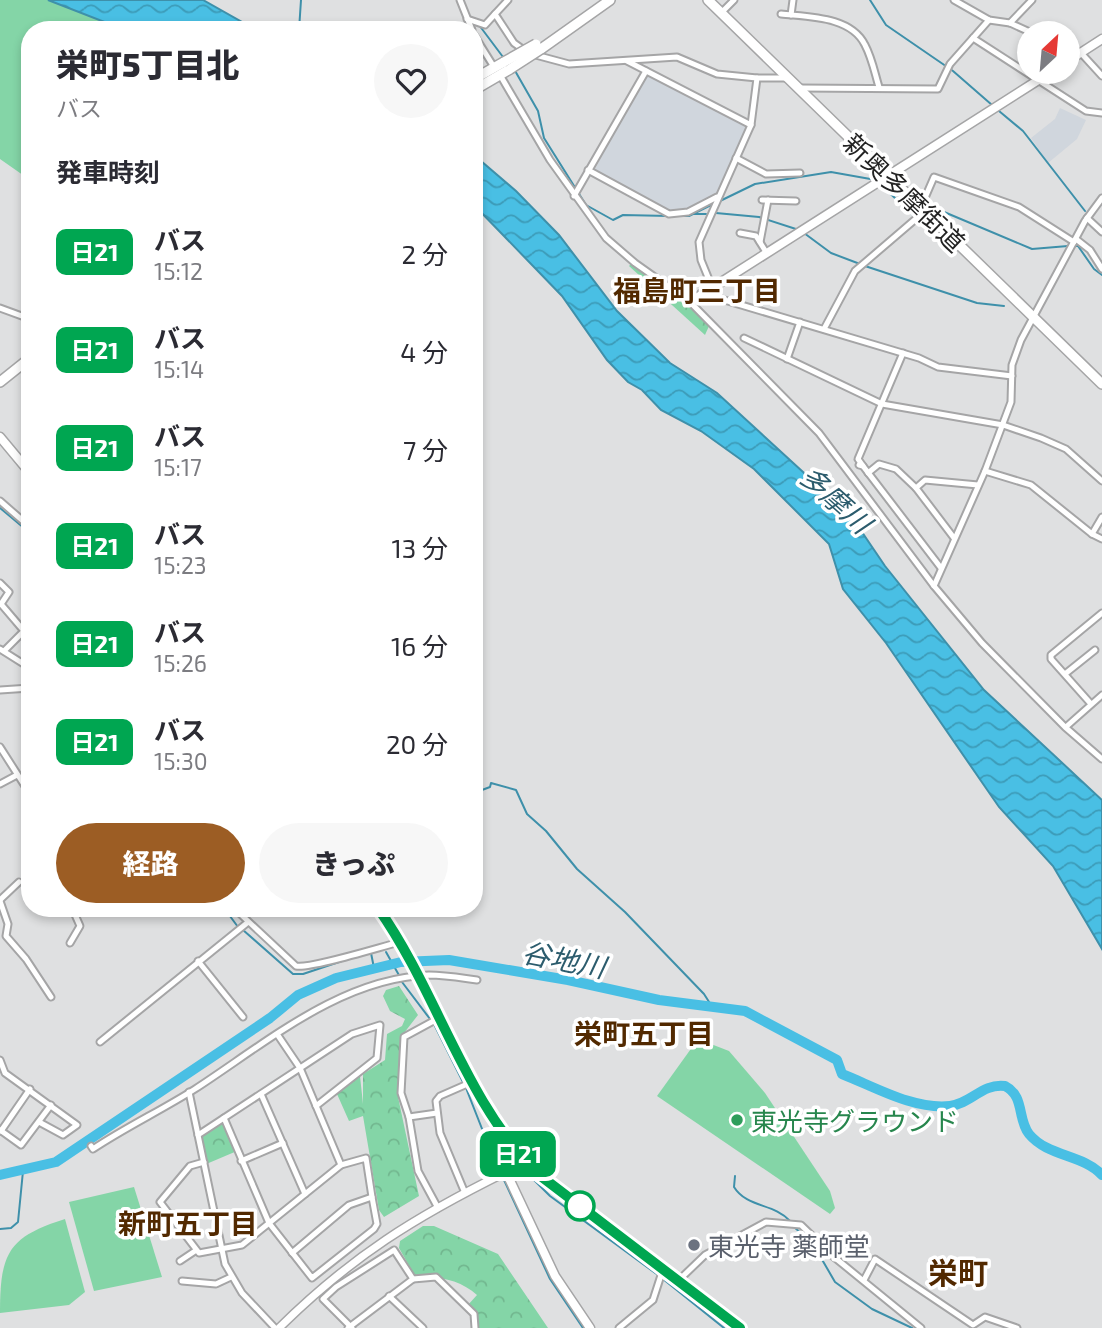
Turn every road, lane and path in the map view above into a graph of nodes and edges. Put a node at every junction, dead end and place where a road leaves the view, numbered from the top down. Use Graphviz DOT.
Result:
graph roads {
  1 [pos="460,0"];
  2 [pos="508,0"];
  3 [pos="610,0"];
  4 [pos="708,0"];
  5 [pos="734,0"];
  6 [pos="793,0"];
  7 [pos="954,0"];
  8 [pos="1032,0"];
  9 [pos="721,13"];
  10 [pos="495,14"];
  11 [pos="781,14"];
  12 [pos="791,15"];
  13 [pos="469,18"];
  14 [pos="989,20"];
  15 [pos="470,21"];
  16 [pos="480,21"];
  17 [pos="483,23"];
  18 [pos="1010,23"];
  19 [pos="1017,26"];
  20 [pos="973,38"];
  21 [pos="1102,38"];
  22 [pos="483,51"];
  23 [pos="1080,54"];
  24 [pos="1080,56"];
  25 [pos="627,61"];
  26 [pos="1017,67"];
  27 [pos="646,71"];
  28 [pos="495,72"];
  29 [pos="483,76"];
  30 [pos="1102,76"];
  31 [pos="757,78"];
  32 [pos="789,78"];
  33 [pos="483,82"];
  34 [pos="1031,84"];
  35 [pos="1043,84"];
  36 [pos="879,87"];
  37 [pos="800,88"];
  38 [pos="1102,113"];
  39 [pos="751,125"];
  40 [pos="736,158"];
  41 [pos="588,170"];
  42 [pos="800,173"];
  43 [pos="882,180"];
  44 [pos="576,192"];
  45 [pos="792,199"];
  46 [pos="1102,199"];
  47 [pos="716,201"];
  48 [pos="923,209"];
  49 [pos="1087,218"];
  50 [pos="1102,232"];
  51 [pos="740,233"];
  52 [pos="760,242"];
  53 [pos="1073,243"];
  54 [pos="766,252"];
  55 [pos="1102,269"];
  56 [pos="712,287"];
  57 [pos="701,293"];
  58 [pos="690,302"];
  59 [pos="0,308"];
  60 [pos="21,315"];
  61 [pos="1033,316"];
  62 [pos="800,322"];
  63 [pos="824,329"];
  64 [pos="744,338"];
  65 [pos="903,353"];
  66 [pos="787,359"];
  67 [pos="21,366"];
  68 [pos="1012,376"];
  69 [pos="0,383"];
  70 [pos="1102,384"];
  71 [pos="882,404"];
  72 [pos="1003,425"];
  73 [pos="0,437"];
  74 [pos="21,462"];
  75 [pos="985,471"];
  76 [pos="868,473"];
  77 [pos="1102,481"];
  78 [pos="978,485"];
  79 [pos="916,488"];
  80 [pos="0,501"];
  81 [pos="1102,517"];
  82 [pos="21,519"];
  83 [pos="1091,534"];
  84 [pos="954,538"];
  85 [pos="1102,539"];
  86 [pos="941,569"];
  87 [pos="0,583"];
  88 [pos="934,586"];
  89 [pos="1102,613"];
  90 [pos="21,629"];
  91 [pos="21,633"];
  92 [pos="2,650"];
  93 [pos="1095,650"];
  94 [pos="21,662"];
  95 [pos="1065,674"];
  96 [pos="21,689"];
  97 [pos="0,690"];
  98 [pos="1101,698"];
  99 [pos="1091,704"];
  100 [pos="1067,726"];
  101 [pos="0,747"];
  102 [pos="1102,759"];
  103 [pos="17,775"];
  104 [pos="21,781"];
  105 [pos="0,784"];
  106 [pos="19,882"];
  107 [pos="0,901"];
  108 [pos="76,917"];
  109 [pos="238,917"];
  110 [pos="384,917"];
  111 [pos="242,926"];
  112 [pos="400,942"];
  113 [pos="70,943"];
  114 [pos="198,961"];
  115 [pos="418,975"];
  116 [pos="477,980"];
  117 [pos="51,997"];
  118 [pos="243,1017"];
  119 [pos="439,1018"];
  120 [pos="277,1034"];
  121 [pos="100,1042"];
  122 [pos="0,1060"];
  123 [pos="300,1068"];
  124 [pos="5,1073"];
  125 [pos="0,1082"];
  126 [pos="472,1082"];
  127 [pos="30,1089"];
  128 [pos="189,1092"];
  129 [pos="261,1094"];
  130 [pos="51,1105"];
  131 [pos="316,1106"];
  132 [pos="437,1113"];
  133 [pos="409,1116"];
  134 [pos="223,1118"];
  135 [pos="39,1122"];
  136 [pos="1,1130"];
  137 [pos="198,1135"];
  138 [pos="283,1143"];
  139 [pos="91,1146"];
  140 [pos="241,1161"];
  141 [pos="525,1161"];
  142 [pos="204,1162"];
  143 [pos="341,1165"];
  144 [pos="506,1172"];
  145 [pos="465,1192"];
  146 [pos="305,1194"];
  147 [pos="372,1197"];
  148 [pos="438,1208"];
  149 [pos="268,1223"];
  150 [pos="222,1249"];
  151 [pos="195,1251"];
  152 [pos="292,1252"];
  153 [pos="180,1261"];
  154 [pos="663,1269"];
  155 [pos="231,1277"];
  156 [pos="413,1279"];
  157 [pos="864,1280"];
  158 [pos="182,1281"];
  159 [pos="678,1281"];
  160 [pos="389,1296"];
  161 [pos="277,1328"];
  162 [pos="350,1328"];
  163 [pos="423,1328"];
  164 [pos="475,1328"];
  165 [pos="590,1328"];
  166 [pos="619,1328"];
  167 [pos="741,1328"];
  168 [pos="921,1328"];
  169 [pos="1016,1328"];
  1 -- 13 [label="street"];
  2 -- 10 [label="street"];
  3 -- 28 [label="main road, bridge"];
  4 -- 9 [label="main road, 新奥多摩街道"];
  5 -- 9 [label="street"];
  6 -- 12 [label="street"];
  7 -- 14 [label="street"];
  8 -- 18 [label="street"];
  9 -- 32 [label="main road, 新奥多摩街道"];
  10 -- 17 [label="street"];
  10 -- 25 [label="street"];
  11 -- 12 [label="street"];
  12 -- 36 [label="street"];
  13 -- 15 [label="street"];
  13 -- 16 [label="street"];
  14 -- 18 [label="street"];
  14 -- 20 [label="street"];
  18 -- 19 [label="street"];
  20 -- 26 [label="street"];
  20 -- 36 [label="street"];
  21 -- 23 [label="main road"];
  22 -- 28 [label="street"];
  24 -- 30 [label="street"];
  25 -- 27 [label="street"];
  25 -- 31 [label="street"];
  27 -- 39 [label="street"];
  27 -- 41 [label="street"];
  28 -- 29 [label="main road"];
  28 -- 33 [label="main road"];
  28 -- 44 [label="street"];
  31 -- 32 [label="street"];
  31 -- 39 [label="street"];
  32 -- 37 [label="main road, 新奥多摩街道"];
  34 -- 43 [label="main road"];
  35 -- 38 [label="street"];
  36 -- 37 [label="street"];
  37 -- 43 [label="main road, 新奥多摩街道"];
  39 -- 40 [label="street"];
  40 -- 42 [label="street"];
  40 -- 47 [label="street"];
  41 -- 44 [label="street"];
  41 -- 47 [label="street"];
  43 -- 48 [label="main road, 新奥多摩街道"];
  43 -- 54 [label="main road"];
  44 -- 58 [label="street"];
  45 -- 52 [label="street"];
  46 -- 49 [label="street"];
  47 -- 56 [label="street"];
  48 -- 53 [label="street"];
  48 -- 61 [label="main road, 新奥多摩街道"];
  48 -- 63 [label="street"];
  49 -- 50 [label="street"];
  49 -- 53 [label="street"];
  51 -- 52 [label="street"];
  52 -- 54 [label="street"];
  53 -- 55 [label="street"];
  53 -- 61 [label="street"];
  54 -- 56 [label="main road"];
  56 -- 57 [label="main road"];
  57 -- 58 [label="main road"];
  57 -- 62 [label="street"];
  58 -- 88 [label="street"];
  59 -- 60 [label="street"];
  61 -- 68 [label="street"];
  61 -- 70 [label="main road, 新奥多摩街道"];
  62 -- 63 [label="street"];
  62 -- 66 [label="street"];
  63 -- 65 [label="street"];
  64 -- 66 [label="street"];
  65 -- 68 [label="street"];
  65 -- 71 [label="street"];
  66 -- 71 [label="street"];
  67 -- 69 [label="main road"];
  68 -- 72 [label="street"];
  71 -- 72 [label="street"];
  71 -- 76 [label="street"];
  72 -- 75 [label="street"];
  72 -- 77 [label="street"];
  73 -- 74 [label="main road"];
  75 -- 78 [label="street"];
  75 -- 83 [label="street"];
  76 -- 79 [label="street"];
  76 -- 86 [label="street"];
  78 -- 79 [label="street"];
  78 -- 84 [label="street"];
  79 -- 84 [label="street"];
  80 -- 82 [label="street"];
  81 -- 83 [label="street"];
  83 -- 85 [label="street"];
  84 -- 86 [label="street"];
  86 -- 88 [label="street"];
  87 -- 90 [label="street"];
  88 -- 102 [label="street"];
  89 -- 95 [label="street"];
  91 -- 92 [label="street"];
  92 -- 94 [label="street"];
  93 -- 95 [label="street"];
  95 -- 99 [label="street"];
  96 -- 97 [label="street"];
  98 -- 99 [label="street"];
  99 -- 100 [label="street"];
  101 -- 103 [label="street"];
  103 -- 104 [label="street"];
  103 -- 105 [label="street"];
  106 -- 107 [label="street"];
  107 -- 117 [label="street"];
  108 -- 113 [label="street"];
  109 -- 111 [label="street"];
  110 -- 112 [label="main road"];
  111 -- 112 [label="street"];
  111 -- 114 [label="street"];
  112 -- 115 [label="main road"];
  114 -- 118 [label="street"];
  114 -- 121 [label="street"];
  115 -- 116 [label="street"];
  115 -- 119 [label="main road"];
  115 -- 120 [label="street"];
  119 -- 126 [label="main road"];
  119 -- 133 [label="street"];
  120 -- 123 [label="street"];
  120 -- 128 [label="street"];
  122 -- 124 [label="street"];
  123 -- 129 [label="street"];
  123 -- 131 [label="street"];
  123 -- 131 [label="street"];
  124 -- 125 [label="street"];
  124 -- 127 [label="street"];
  126 -- 132 [label="street"];
  126 -- 141 [label="main road"];
  127 -- 130 [label="street"];
  127 -- 136 [label="street"];
  128 -- 137 [label="street"];
  128 -- 139 [label="street"];
  129 -- 134 [label="street"];
  129 -- 138 [label="street"];
  130 -- 135 [label="street"];
  130 -- 135 [label="street"];
  131 -- 143 [label="street"];
  132 -- 133 [label="street"];
  132 -- 145 [label="street"];
  133 -- 148 [label="street"];
  134 -- 137 [label="street"];
  134 -- 140 [label="street"];
  135 -- 136 [label="street"];
  137 -- 142 [label="street"];
  138 -- 140 [label="street"];
  138 -- 146 [label="street"];
  140 -- 149 [label="street"];
  141 -- 144 [label="main road"];
  141 -- 154 [label="main road"];
  142 -- 150 [label="street"];
  142 -- 151 [label="street"];
  143 -- 146 [label="street"];
  143 -- 147 [label="street"];
  144 -- 145 [label="street"];
  144 -- 165 [label="main road"];
  145 -- 148 [label="street"];
  146 -- 149 [label="street"];
  147 -- 152 [label="street"];
  147 -- 152 [label="street"];
  148 -- 161 [label="street"];
  149 -- 150 [label="street"];
  149 -- 152 [label="street"];
  150 -- 151 [label="street"];
  150 -- 155 [label="street"];
  151 -- 153 [label="street"];
  154 -- 159 [label="main road"];
  154 -- 166 [label="street"];
  155 -- 158 [label="street"];
  155 -- 161 [label="street"];
  156 -- 160 [label="street"];
  156 -- 162 [label="street"];
  156 -- 164 [label="street"];
  157 -- 159 [label="street"];
  157 -- 168 [label="street"];
  157 -- 169 [label="street"];
  159 -- 167 [label="main road"];
  160 -- 162 [label="street"];
  160 -- 163 [label="street"];
}
